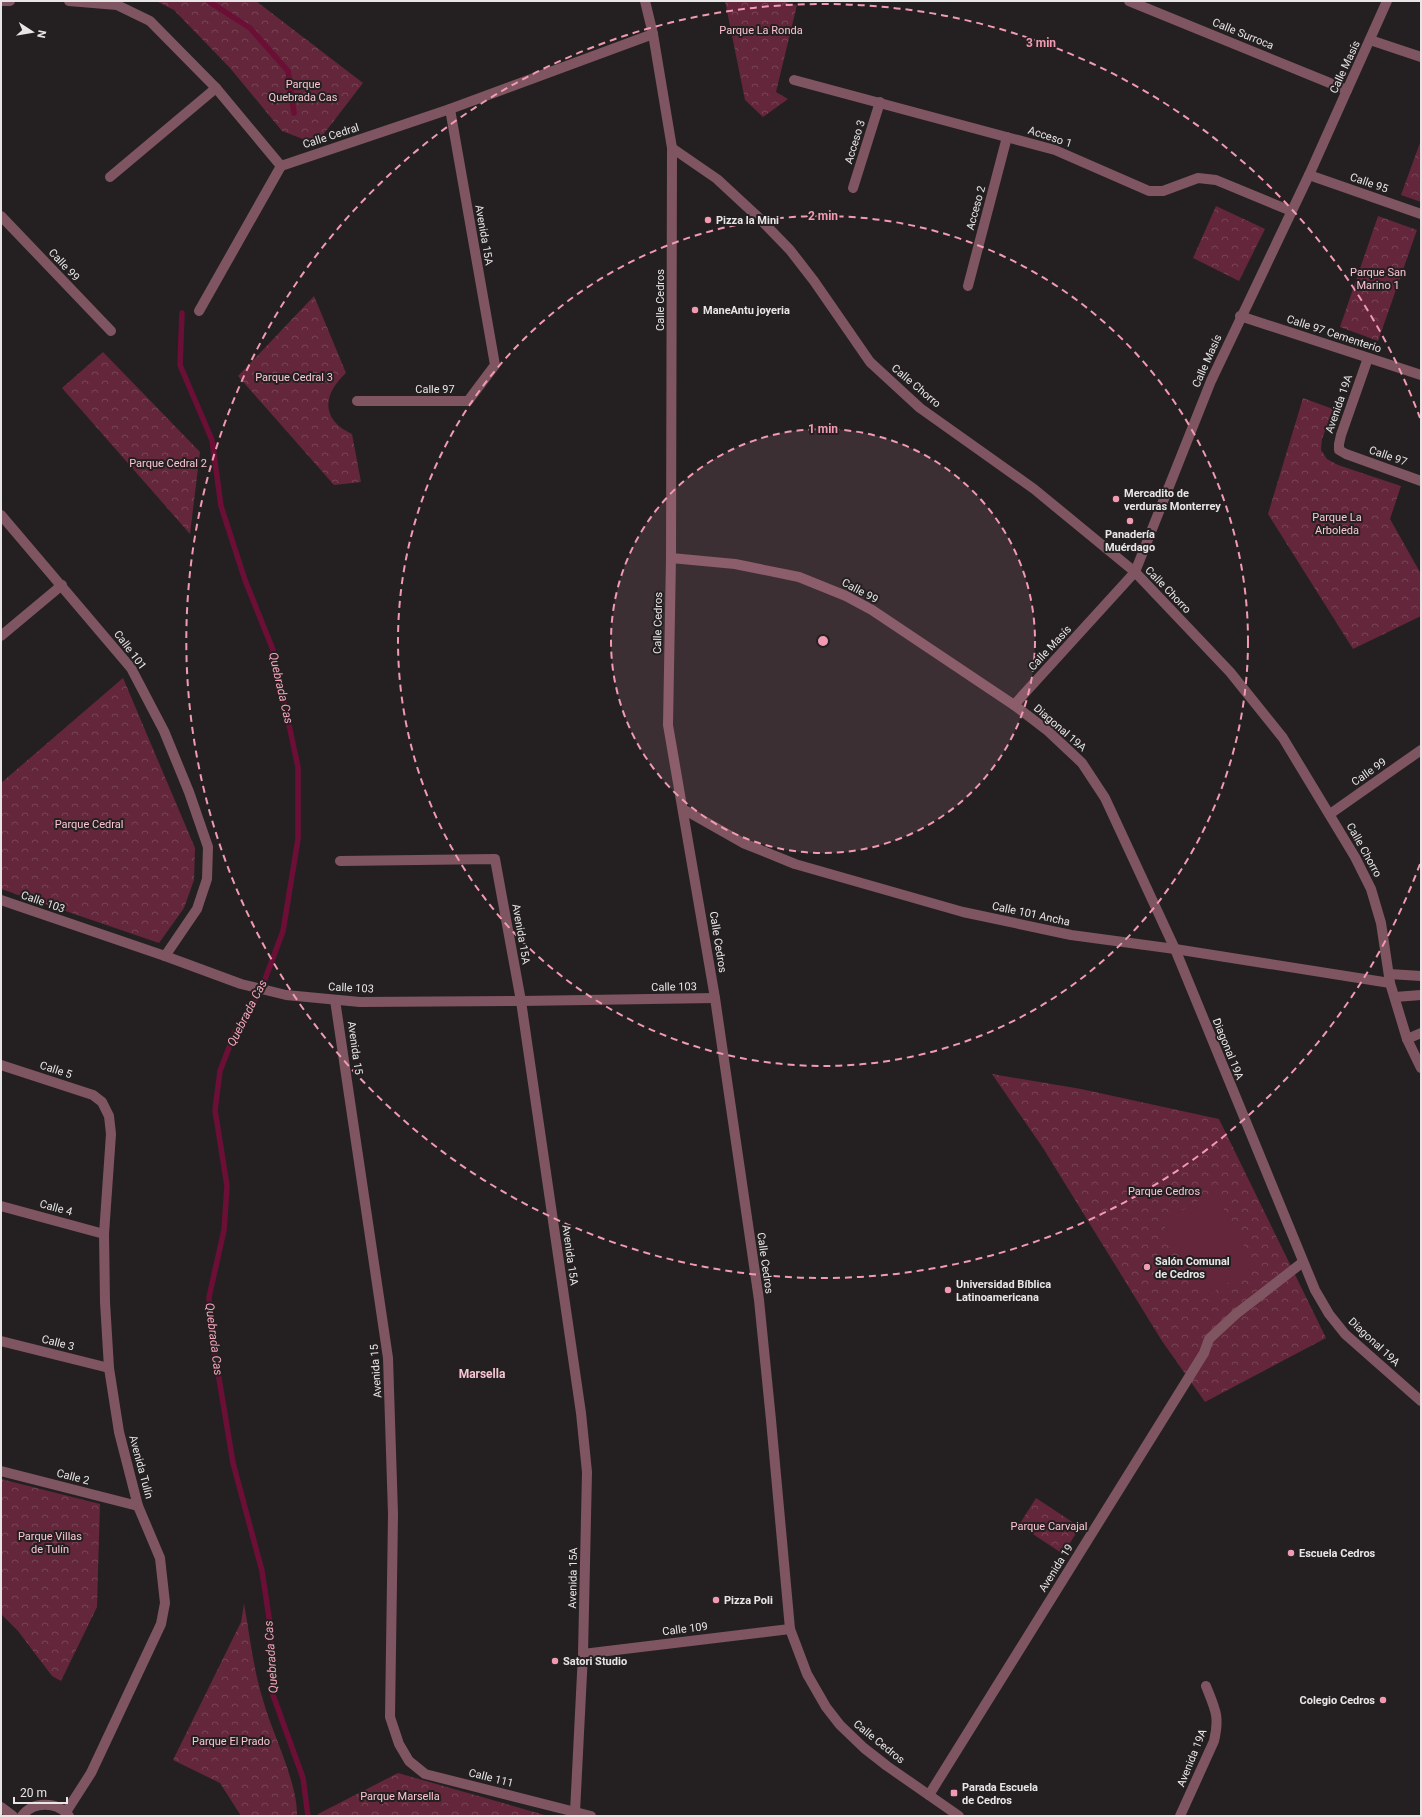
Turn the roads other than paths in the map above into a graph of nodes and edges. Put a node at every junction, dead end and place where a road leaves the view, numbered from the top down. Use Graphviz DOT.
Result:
graph roads {
  1 [pos="1,1"];
  2 [pos="10,1"];
  3 [pos="69,1"];
  4 [pos="645,1"];
  5 [pos="1129,1"];
  6 [pos="1387,1"];
  7 [pos="652,34"];
  8 [pos="1370,40"];
  9 [pos="1421,57"];
  10 [pos="794,80"];
  11 [pos="216,88"];
  12 [pos="1347,90"];
  13 [pos="880,102"];
  14 [pos="450,109"];
  15 [pos="1007,137"];
  16 [pos="672,148"];
  17 [pos="281,166"];
  18 [pos="1309,176"];
  19 [pos="110,177"];
  20 [pos="853,188"];
  21 [pos="1291,211"];
  22 [pos="1421,214"];
  23 [pos="1,216"];
  24 [pos="968,286"];
  25 [pos="199,311"];
  26 [pos="1240,316"];
  27 [pos="110,331"];
  28 [pos="1368,358"];
  29 [pos="495,365"];
  30 [pos="1421,375"];
  31 [pos="357,401"];
  32 [pos="1346,454"];
  33 [pos="1421,481"];
  34 [pos="1,514"];
  35 [pos="671,558"];
  36 [pos="1134,572"];
  37 [pos="62,585"];
  38 [pos="1,636"];
  39 [pos="1014,705"];
  40 [pos="1421,750"];
  41 [pos="683,809"];
  42 [pos="1330,814"];
  43 [pos="340,861"];
  44 [pos="1,900"];
  45 [pos="1175,949"];
  46 [pos="165,956"];
  47 [pos="1421,976"];
  48 [pos="1390,978"];
  49 [pos="1421,995"];
  50 [pos="1395,997"];
  51 [pos="715,998"];
  52 [pos="335,1000"];
  53 [pos="521,1002"];
  54 [pos="1421,1033"];
  55 [pos="1407,1039"];
  56 [pos="1,1065"];
  57 [pos="1421,1068"];
  58 [pos="102,1102"];
  59 [pos="1,1206"];
  60 [pos="104,1234"];
  61 [pos="1303,1262"];
  62 [pos="1,1341"];
  63 [pos="109,1368"];
  64 [pos="1421,1401"];
  65 [pos="1,1471"];
  66 [pos="138,1506"];
  67 [pos="790,1629"];
  68 [pos="583,1654"];
  69 [pos="1206,1686"];
  70 [pos="399,1744"];
  71 [pos="929,1796"];
  72 [pos="1,1807"];
  73 [pos="575,1812"];
  74 [pos="67,1814"];
  75 [pos="13,1816"];
  76 [pos="22,1816"];
  77 [pos="591,1816"];
  78 [pos="959,1816"];
  79 [pos="1180,1816"];
  1 -- 2 [label="street"];
  3 -- 11 [label="street"];
  4 -- 7 [label="street, Calle Cedros"];
  5 -- 12 [label="street, Calle Surroca"];
  6 -- 8 [label="street, Calle Masís"];
  7 -- 14 [label="street, Calle Cedral"];
  7 -- 16 [label="street, Calle Cedros"];
  8 -- 9 [label="street"];
  8 -- 12 [label="street, Calle Masís"];
  10 -- 13 [label="street, Acceso 1"];
  11 -- 17 [label="street"];
  11 -- 19 [label="street"];
  12 -- 18 [label="street, Calle Masís"];
  13 -- 15 [label="street, Acceso 1"];
  13 -- 20 [label="street, Acceso 3"];
  14 -- 17 [label="street, Calle Cedral"];
  14 -- 29 [label="street, Avenida 15A"];
  15 -- 21 [label="street, Acceso 1"];
  15 -- 24 [label="street, Acceso 2"];
  16 -- 35 [label="street, Calle Cedros"];
  16 -- 36 [label="street, Calle Chorro"];
  17 -- 25 [label="street"];
  18 -- 21 [label="street, Calle Masís"];
  18 -- 22 [label="street, Calle 95"];
  21 -- 26 [label="street, Calle Masís"];
  23 -- 27 [label="street, Calle 99"];
  26 -- 28 [label="street, Calle 97 Cementerio"];
  26 -- 36 [label="street, Calle Masís"];
  28 -- 30 [label="street, Calle 97 Cementerio"];
  28 -- 32 [label="street, Avenida 19A"];
  29 -- 31 [label="street, Calle 97"];
  32 -- 33 [label="street, Calle 97"];
  34 -- 37 [label="street, Calle 101"];
  35 -- 39 [label="street, Calle 99"];
  35 -- 41 [label="street, Calle Cedros"];
  36 -- 39 [label="street, Calle Masís"];
  36 -- 42 [label="street, Calle Chorro"];
  37 -- 38 [label="street"];
  37 -- 46 [label="street, Calle 101"];
  39 -- 45 [label="street, Diagonal 19A"];
  40 -- 42 [label="street, Calle 99"];
  41 -- 45 [label="street, Calle 101 Ancha"];
  41 -- 51 [label="street, Calle Cedros"];
  42 -- 48 [label="street, Calle Chorro"];
  43 -- 53 [label="street, Avenida 15A"];
  44 -- 46 [label="street, Calle 103"];
  45 -- 48 [label="street, Calle 101 Ancha"];
  45 -- 61 [label="street, Diagonal 19A"];
  46 -- 52 [label="street, Calle 103"];
  47 -- 48 [label="street, Calle 101 Ancha"];
  48 -- 50 [label="street, Calle Chorro"];
  49 -- 50 [label="street"];
  50 -- 55 [label="street, Calle Chorro"];
  51 -- 53 [label="street, Calle 103"];
  51 -- 67 [label="street, Calle Cedros"];
  52 -- 53 [label="street, Calle 103"];
  52 -- 70 [label="street, Avenida 15"];
  53 -- 68 [label="street, Avenida 15A"];
  54 -- 55 [label="street"];
  55 -- 57 [label="street, Calle Chorro"];
  56 -- 58 [label="street, Calle 5"];
  58 -- 60 [label="street, Avenida Tulín"];
  59 -- 60 [label="street, Calle 4"];
  60 -- 63 [label="street, Avenida Tulín"];
  61 -- 64 [label="street, Diagonal 19A"];
  61 -- 71 [label="street, Avenida 19"];
  62 -- 63 [label="street, Calle 3"];
  63 -- 66 [label="street, Avenida Tulín"];
  65 -- 66 [label="street, Calle 2"];
  66 -- 74 [label="street, Avenida Tulín"];
  67 -- 68 [label="street, Calle 109"];
  67 -- 71 [label="street, Calle Cedros"];
  68 -- 73 [label="street, Avenida 15A"];
  69 -- 79 [label="street, Avenida 19A"];
  70 -- 73 [label="street, Calle 111"];
  71 -- 78 [label="street, Calle Cedros"];
  72 -- 75 [label="street"];
  73 -- 77 [label="street, Calle 111"];
  74 -- 76 [label="street"];
}
